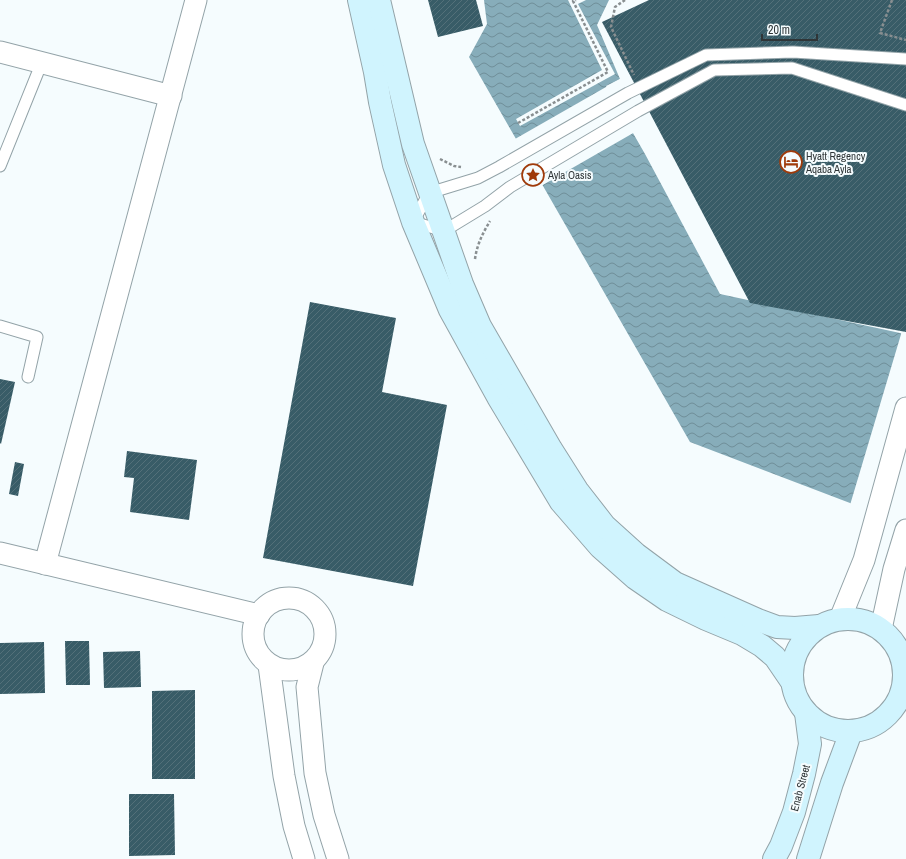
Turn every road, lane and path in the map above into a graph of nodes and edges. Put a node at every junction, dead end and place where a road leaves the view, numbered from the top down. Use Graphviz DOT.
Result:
graph roads {
  1 [pos="196,0"];
  2 [pos="359,0"];
  3 [pos="380,0"];
  4 [pos="574,0"];
  5 [pos="624,0"];
  6 [pos="892,0"];
  7 [pos="906,40"];
  8 [pos="0,52"];
  9 [pos="906,60"];
  10 [pos="42,62"];
  11 [pos="636,78"];
  12 [pos="171,96"];
  13 [pos="401,97"];
  14 [pos="380,102"];
  15 [pos="906,104"];
  16 [pos="518,123"];
  17 [pos="437,156"];
  18 [pos="0,166"];
  19 [pos="466,168"];
  20 [pos="429,193"];
  21 [pos="491,220"];
  22 [pos="413,222"];
  23 [pos="444,231"];
  24 [pos="475,261"];
  25 [pos="0,326"];
  26 [pos="28,377"];
  27 [pos="906,408"];
  28 [pos="906,530"];
  29 [pos="0,553"];
  30 [pos="45,564"];
  31 [pos="259,615"];
  32 [pos="840,619"];
  33 [pos="820,626"];
  34 [pos="881,629"];
  35 [pos="313,663"];
  36 [pos="269,665"];
  37 [pos="792,682"];
  38 [pos="806,713"];
  39 [pos="851,732"];
  40 [pos="304,859"];
  41 [pos="338,859"];
  42 [pos="774,859"];
  43 [pos="808,859"];
  1 -- 12 [label="street"];
  2 -- 14 [label="street"];
  3 -- 13 [label="street"];
  4 -- 16 [label="path"];
  5 -- 11 [label="path"];
  6 -- 7 [label="path"];
  8 -- 10 [label="street"];
  9 -- 20 [label="lane"];
  10 -- 12 [label="street"];
  10 -- 18 [label="lane"];
  12 -- 30 [label="street"];
  13 -- 14 [label="street"];
  13 -- 20 [label="street"];
  14 -- 22 [label="street"];
  15 -- 23 [label="lane"];
  17 -- 19 [label="path"];
  20 -- 22 [label="lane"];
  20 -- 23 [label="street"];
  21 -- 24 [label="path"];
  22 -- 23 [label="lane"];
  22 -- 37 [label="street"];
  23 -- 33 [label="street"];
  25 -- 26 [label="lane"];
  27 -- 32 [label="street"];
  28 -- 34 [label="street"];
  29 -- 30 [label="street"];
  30 -- 31 [label="street"];
  31 -- 35 [label="street"];
  31 -- 36 [label="street"];
  32 -- 33 [label="street"];
  32 -- 34 [label="street"];
  33 -- 37 [label="street"];
  34 -- 39 [label="street"];
  35 -- 36 [label="street"];
  35 -- 41 [label="street"];
  36 -- 40 [label="street"];
  37 -- 38 [label="street"];
  38 -- 39 [label="street"];
  38 -- 42 [label="street, Enab Street"];
  39 -- 43 [label="street"];
}
